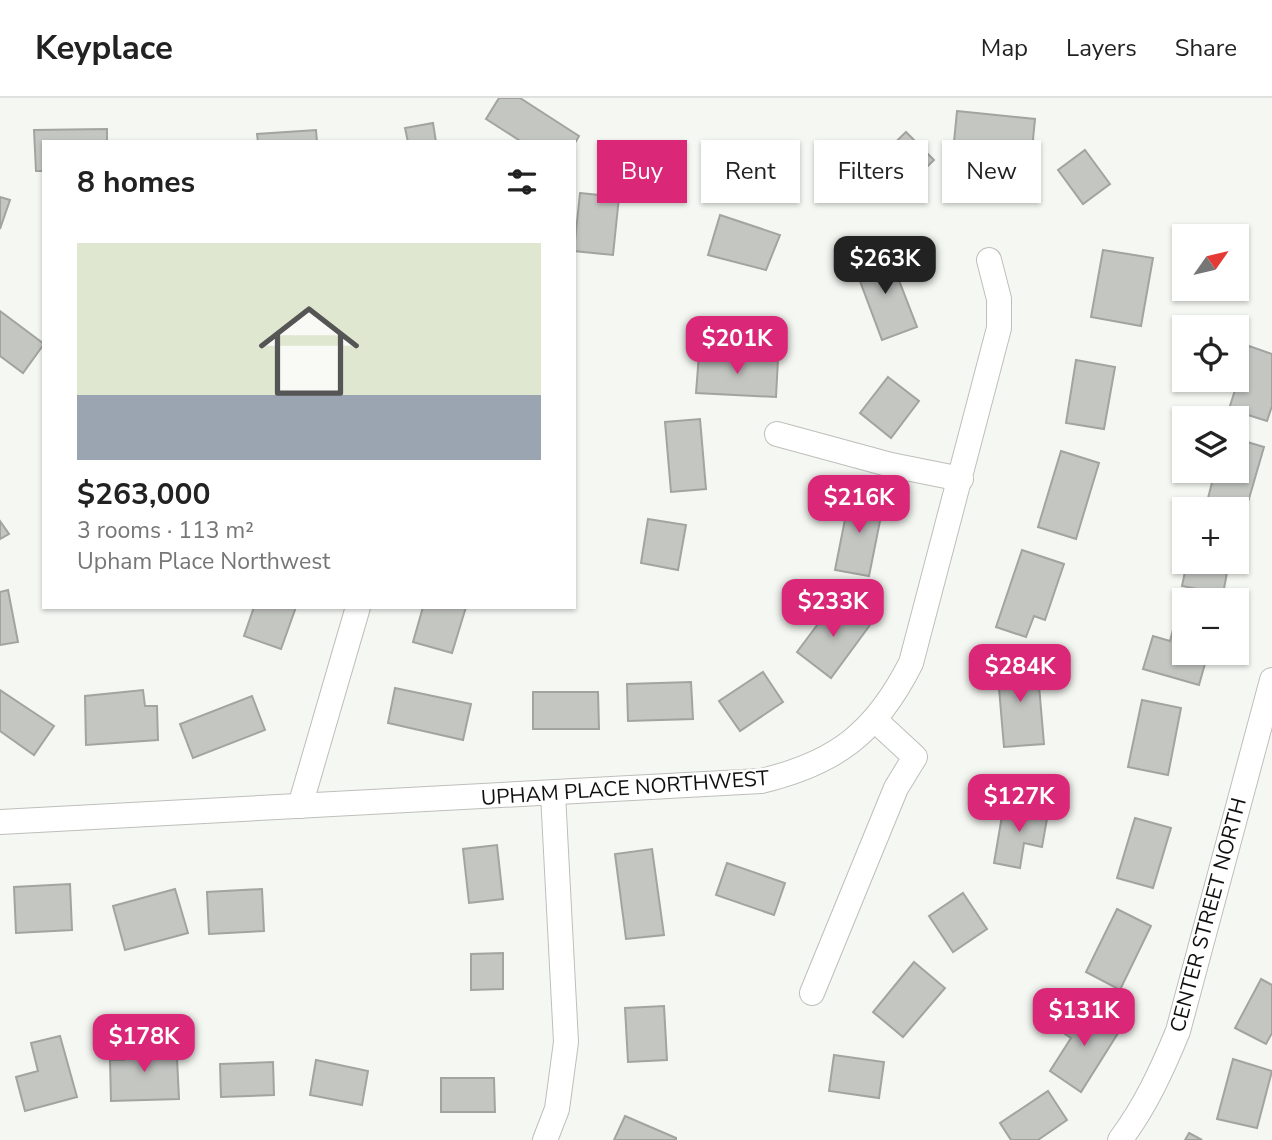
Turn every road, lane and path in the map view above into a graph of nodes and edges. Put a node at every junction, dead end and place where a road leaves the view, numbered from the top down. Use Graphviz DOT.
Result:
graph roads {
  1 [pos="989,260"];
  2 [pos="777,434"];
  3 [pos="961,479"];
  4 [pos="357,609"];
  5 [pos="1272,680"];
  6 [pos="875,720"];
  7 [pos="554,794"];
  8 [pos="300,806"];
  9 [pos="0,822"];
  10 [pos="812,992"];
  11 [pos="545,1140"];
  12 [pos="1119,1140"];
  1 -- 3 [label="street, UPHAM PLACE NORTHWEST"];
  2 -- 3 [label="street"];
  3 -- 6 [label="street, UPHAM PLACE NORTHWEST"];
  4 -- 8 [label="street"];
  5 -- 12 [label="street, CENTER STREET NORTH"];
  6 -- 7 [label="street, UPHAM PLACE NORTHWEST"];
  6 -- 10 [label="street"];
  7 -- 8 [label="street, UPHAM PLACE NORTHWEST"];
  7 -- 11 [label="street"];
  8 -- 9 [label="street, UPHAM PLACE NORTHWEST"];
}
